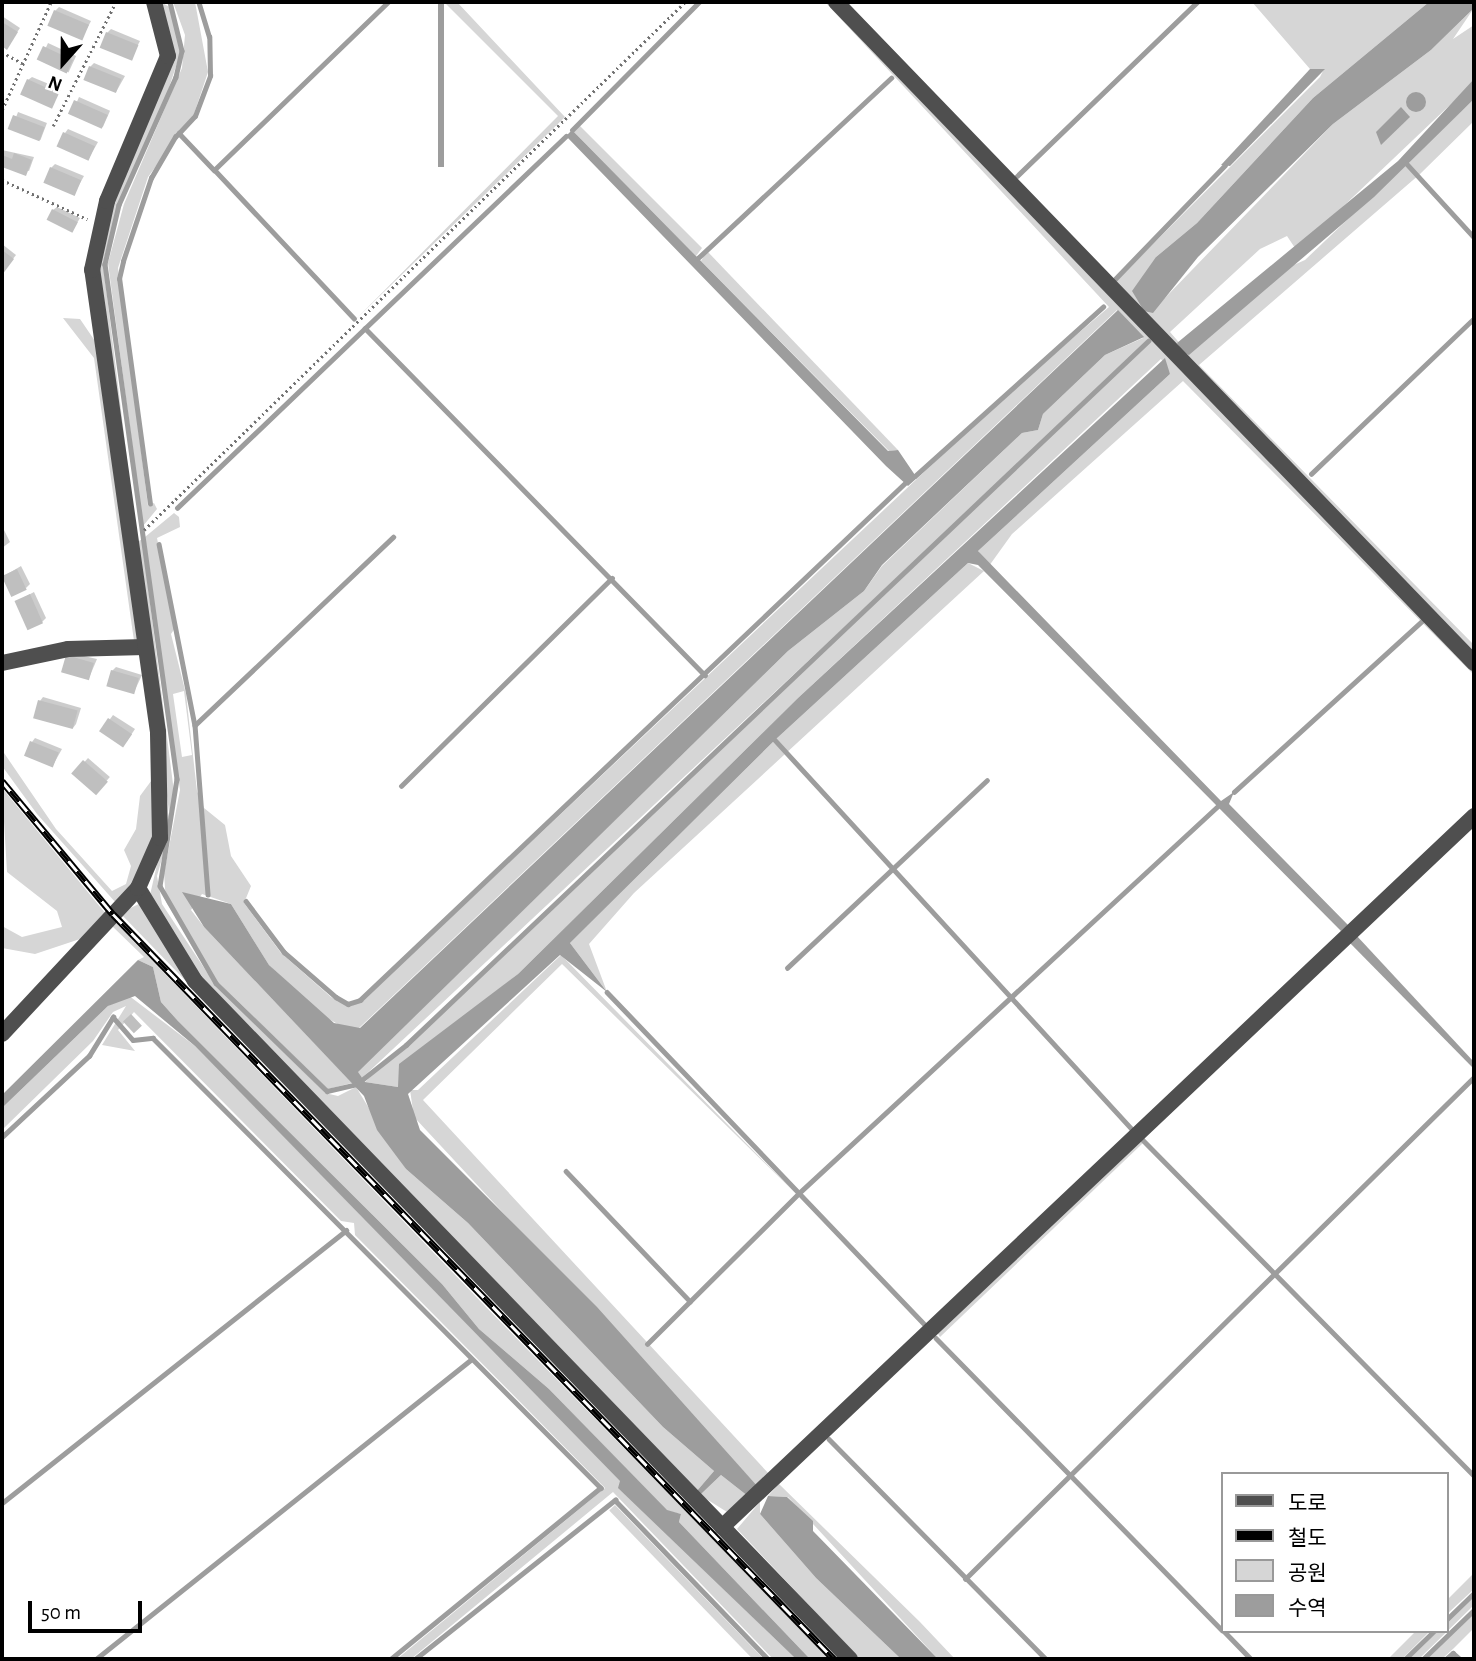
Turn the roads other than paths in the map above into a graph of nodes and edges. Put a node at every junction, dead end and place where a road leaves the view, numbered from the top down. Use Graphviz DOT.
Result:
graph roads {
  1 [pos="154,2"];
  2 [pos="836,2"];
  3 [pos="145,647"];
  4 [pos="2,663"];
  5 [pos="1474,663"];
  6 [pos="1474,816"];
  7 [pos="138,888"];
  8 [pos="2,1034"];
  9 [pos="722,1527"];
  10 [pos="850,1659"];
  1 -- 3 [label="street"];
  2 -- 5 [label="street"];
  3 -- 4 [label="street"];
  3 -- 7 [label="street"];
  6 -- 9 [label="street"];
  7 -- 8 [label="street"];
  7 -- 9 [label="street"];
  9 -- 10 [label="street"];
}
